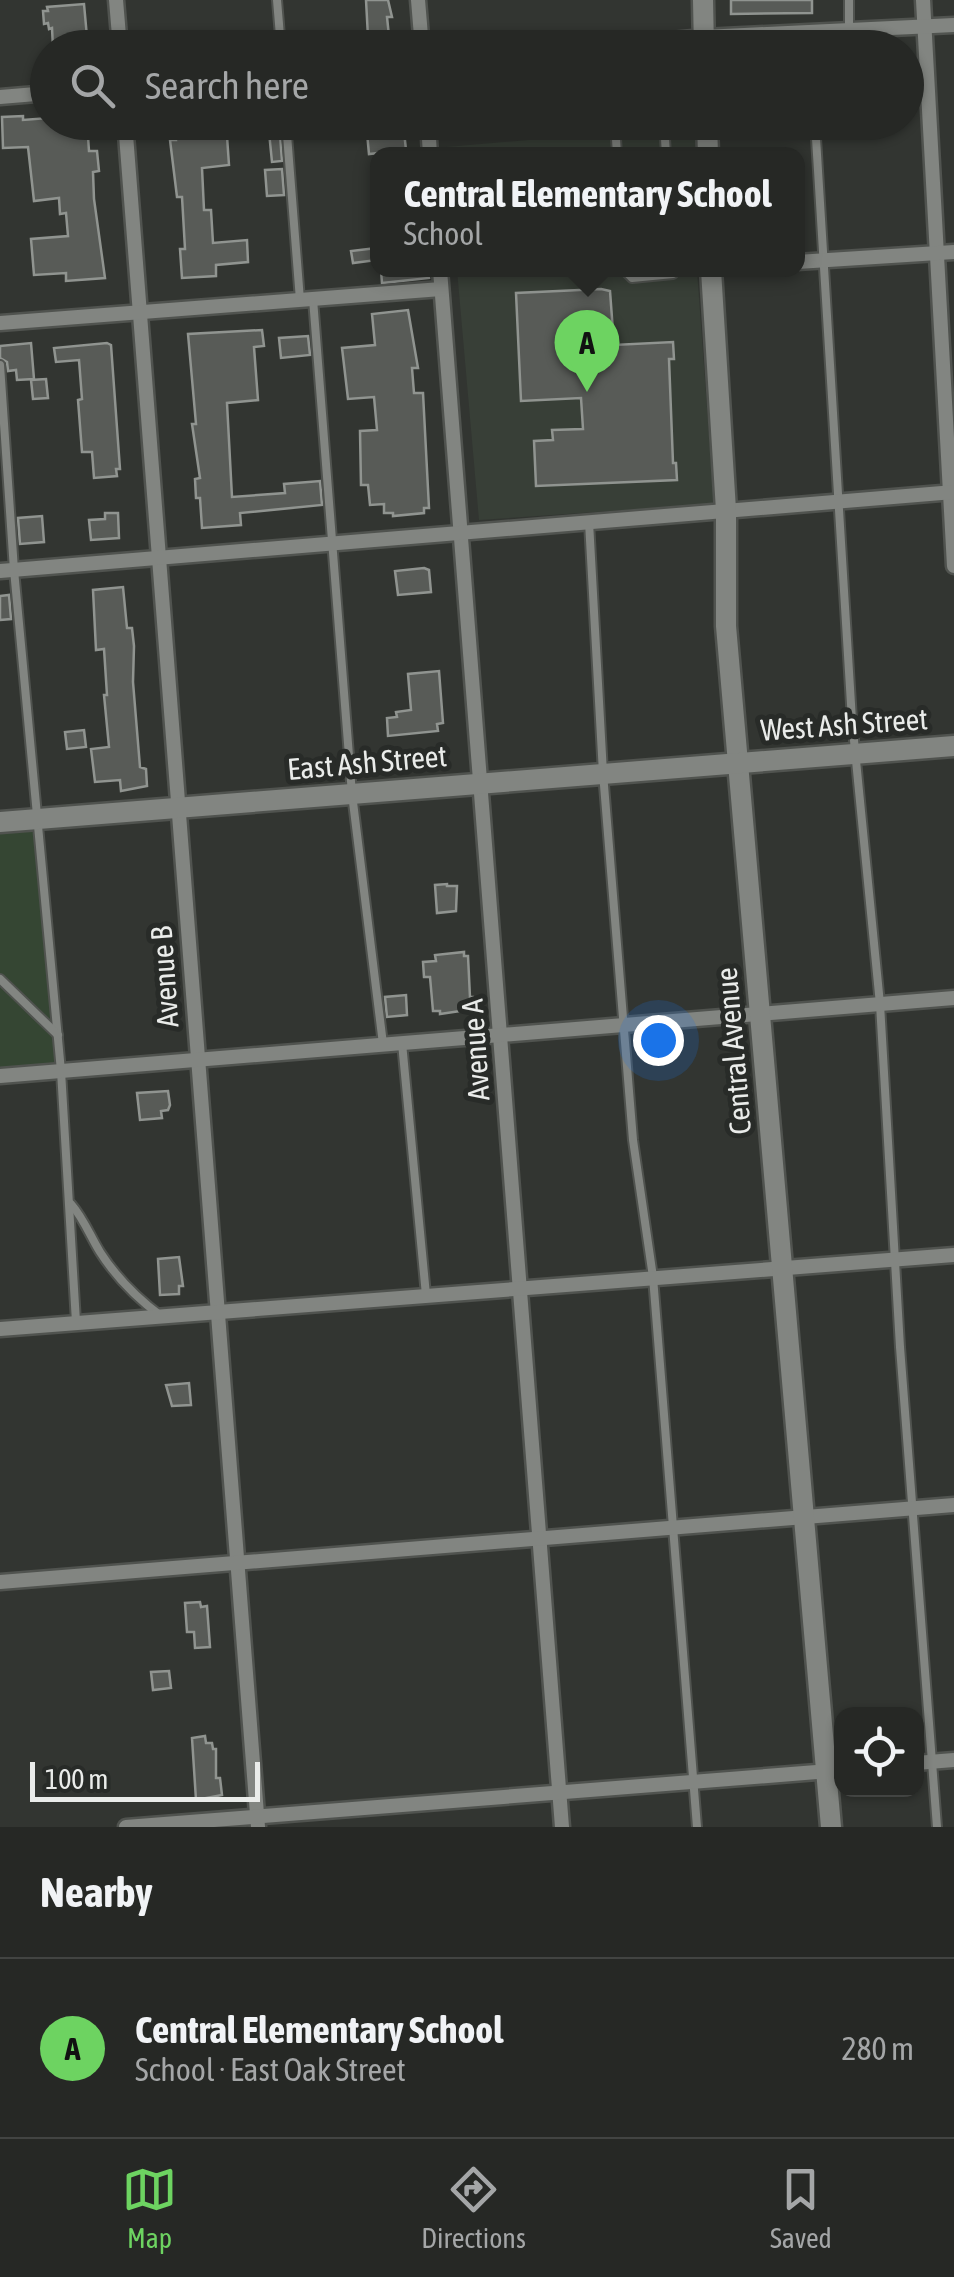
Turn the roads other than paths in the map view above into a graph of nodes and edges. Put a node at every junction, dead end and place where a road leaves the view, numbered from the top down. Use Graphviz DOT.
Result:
graph roads {
  1 [pos="116,0"];
  2 [pos="277,0"];
  3 [pos="418,0"];
  4 [pos="703,0"];
  5 [pos="849,0"];
  6 [pos="922,0"];
  7 [pos="954,25"];
  8 [pos="923,26"];
  9 [pos="118,30"];
  10 [pos="280,30"];
  11 [pos="420,30"];
  12 [pos="704,30"];
  13 [pos="849,30"];
  14 [pos="923,30"];
  15 [pos="924,45"];
  16 [pos="30,94"];
  17 [pos="0,96"];
  18 [pos="127,140"];
  19 [pos="288,140"];
  20 [pos="816,140"];
  21 [pos="954,252"];
  22 [pos="935,254"];
  23 [pos="823,260"];
  24 [pos="805,261"];
  25 [pos="440,277"];
  26 [pos="711,277"];
  27 [pos="441,289"];
  28 [pos="306,299"];
  29 [pos="140,312"];
  30 [pos="0,323"];
  31 [pos="0,364"];
  32 [pos="951,492"];
  33 [pos="839,500"];
  34 [pos="726,510"];
  35 [pos="589,522"];
  36 [pos="462,532"];
  37 [pos="333,543"];
  38 [pos="159,558"];
  39 [pos="954,566"];
  40 [pos="7,571"];
  41 [pos="954,746"];
  42 [pos="855,754"];
  43 [pos="738,762"];
  44 [pos="603,773"];
  45 [pos="479,783"];
  46 [pos="352,794"];
  47 [pos="179,808"];
  48 [pos="40,819"];
  49 [pos="0,822"];
  50 [pos="0,979"];
  51 [pos="954,998"];
  52 [pos="880,1004"];
  53 [pos="760,1014"];
  54 [pos="624,1025"];
  55 [pos="502,1034"];
  56 [pos="58,1035"];
  57 [pos="402,1043"];
  58 [pos="383,1044"];
  59 [pos="198,1060"];
  60 [pos="61,1071"];
  61 [pos="0,1076"];
  62 [pos="70,1204"];
  63 [pos="954,1255"];
  64 [pos="896,1259"];
  65 [pos="782,1267"];
  66 [pos="653,1277"];
  67 [pos="518,1288"];
  68 [pos="426,1295"];
  69 [pos="218,1312"];
  70 [pos="162,1316"];
  71 [pos="76,1323"];
  72 [pos="0,1329"];
  73 [pos="954,1505"];
  74 [pos="912,1508"];
  75 [pos="805,1516"];
  76 [pos="673,1528"];
  77 [pos="539,1538"];
  78 [pos="238,1562"];
  79 [pos="0,1582"];
  80 [pos="921,1707"];
  81 [pos="954,1760"];
  82 [pos="924,1762"];
  83 [pos="834,1770"];
  84 [pos="693,1782"];
  85 [pos="559,1792"];
  86 [pos="258,1822"];
  87 [pos="126,1827"];
  88 [pos="562,1827"];
  89 [pos="697,1827"];
  90 [pos="831,1827"];
  91 [pos="937,1827"];
  1 -- 9 [label="street"];
  2 -- 10 [label="lane"];
  3 -- 11 [label="street"];
  4 -- 12 [label="street"];
  5 -- 13 [label="lane"];
  6 -- 8 [label="street"];
  7 -- 8 [label="street"];
  8 -- 13 [label="street"];
  8 -- 14 [label="street"];
  15 -- 22 [label="street"];
  16 -- 17 [label="street"];
  18 -- 29 [label="street, Avenue B"];
  19 -- 28 [label="lane"];
  20 -- 23 [label="lane"];
  21 -- 22 [label="street"];
  22 -- 23 [label="street"];
  22 -- 32 [label="street"];
  23 -- 24 [label="street"];
  23 -- 33 [label="lane"];
  25 -- 27 [label="street, Avenue A"];
  26 -- 34 [label="street, Central Avenue"];
  27 -- 28 [label="street"];
  27 -- 36 [label="street, Avenue A"];
  28 -- 29 [label="street"];
  28 -- 37 [label="lane"];
  29 -- 30 [label="street"];
  29 -- 38 [label="street, Avenue B"];
  31 -- 40 [label="lane"];
  32 -- 33 [label="street"];
  32 -- 39 [label="street"];
  33 -- 34 [label="street"];
  33 -- 42 [label="lane"];
  34 -- 35 [label="street"];
  34 -- 43 [label="street, Central Avenue"];
  35 -- 36 [label="street"];
  35 -- 44 [label="lane"];
  36 -- 37 [label="street"];
  36 -- 45 [label="street, Avenue A"];
  37 -- 38 [label="street"];
  37 -- 46 [label="lane"];
  38 -- 40 [label="street"];
  38 -- 47 [label="street, Avenue B"];
  40 -- 48 [label="lane"];
  41 -- 42 [label="street, West Ash Street"];
  42 -- 43 [label="street, West Ash Street"];
  42 -- 52 [label="lane"];
  43 -- 44 [label="street, East Ash Street"];
  43 -- 53 [label="street, Central Avenue"];
  44 -- 45 [label="street, East Ash Street"];
  44 -- 54 [label="lane"];
  45 -- 46 [label="street, East Ash Street"];
  45 -- 55 [label="street, Avenue A"];
  46 -- 47 [label="street, East Ash Street"];
  46 -- 58 [label="lane"];
  47 -- 48 [label="street, East Ash Street"];
  47 -- 59 [label="street, Avenue B"];
  48 -- 49 [label="street, East Ash Street"];
  48 -- 56 [label="lane"];
  50 -- 56 [label="lane"];
  51 -- 52 [label="street"];
  52 -- 53 [label="street"];
  52 -- 64 [label="lane"];
  53 -- 54 [label="street"];
  53 -- 65 [label="street, Central Avenue"];
  54 -- 55 [label="street"];
  54 -- 66 [label="lane"];
  55 -- 57 [label="street"];
  55 -- 67 [label="street, Avenue A"];
  56 -- 60 [label="lane"];
  57 -- 58 [label="street"];
  57 -- 68 [label="lane"];
  58 -- 59 [label="street"];
  59 -- 60 [label="street"];
  59 -- 69 [label="street, Avenue B"];
  60 -- 61 [label="street"];
  60 -- 62 [label="lane"];
  62 -- 70 [label="lane"];
  62 -- 71 [label="lane"];
  63 -- 64 [label="street"];
  64 -- 65 [label="street"];
  64 -- 74 [label="lane"];
  65 -- 66 [label="street"];
  65 -- 75 [label="street, Central Avenue"];
  66 -- 67 [label="street"];
  66 -- 76 [label="lane"];
  67 -- 68 [label="street"];
  67 -- 77 [label="street, Avenue A"];
  68 -- 69 [label="street"];
  69 -- 70 [label="street"];
  69 -- 78 [label="street, Avenue B"];
  70 -- 71 [label="street"];
  71 -- 72 [label="street"];
  73 -- 74 [label="street"];
  74 -- 75 [label="street"];
  74 -- 80 [label="lane"];
  75 -- 76 [label="street"];
  75 -- 83 [label="street, Central Avenue"];
  76 -- 77 [label="street"];
  76 -- 84 [label="lane"];
  77 -- 78 [label="street"];
  77 -- 85 [label="street, Avenue A"];
  78 -- 79 [label="street"];
  78 -- 86 [label="street, Avenue B"];
  81 -- 82 [label="street"];
  82 -- 91 [label="lane"];
  83 -- 84 [label="street"];
  83 -- 90 [label="street, Central Avenue"];
  84 -- 85 [label="street"];
  84 -- 89 [label="lane"];
  85 -- 86 [label="street"];
  85 -- 88 [label="street, Avenue A"];
  86 -- 87 [label="street"];
}
